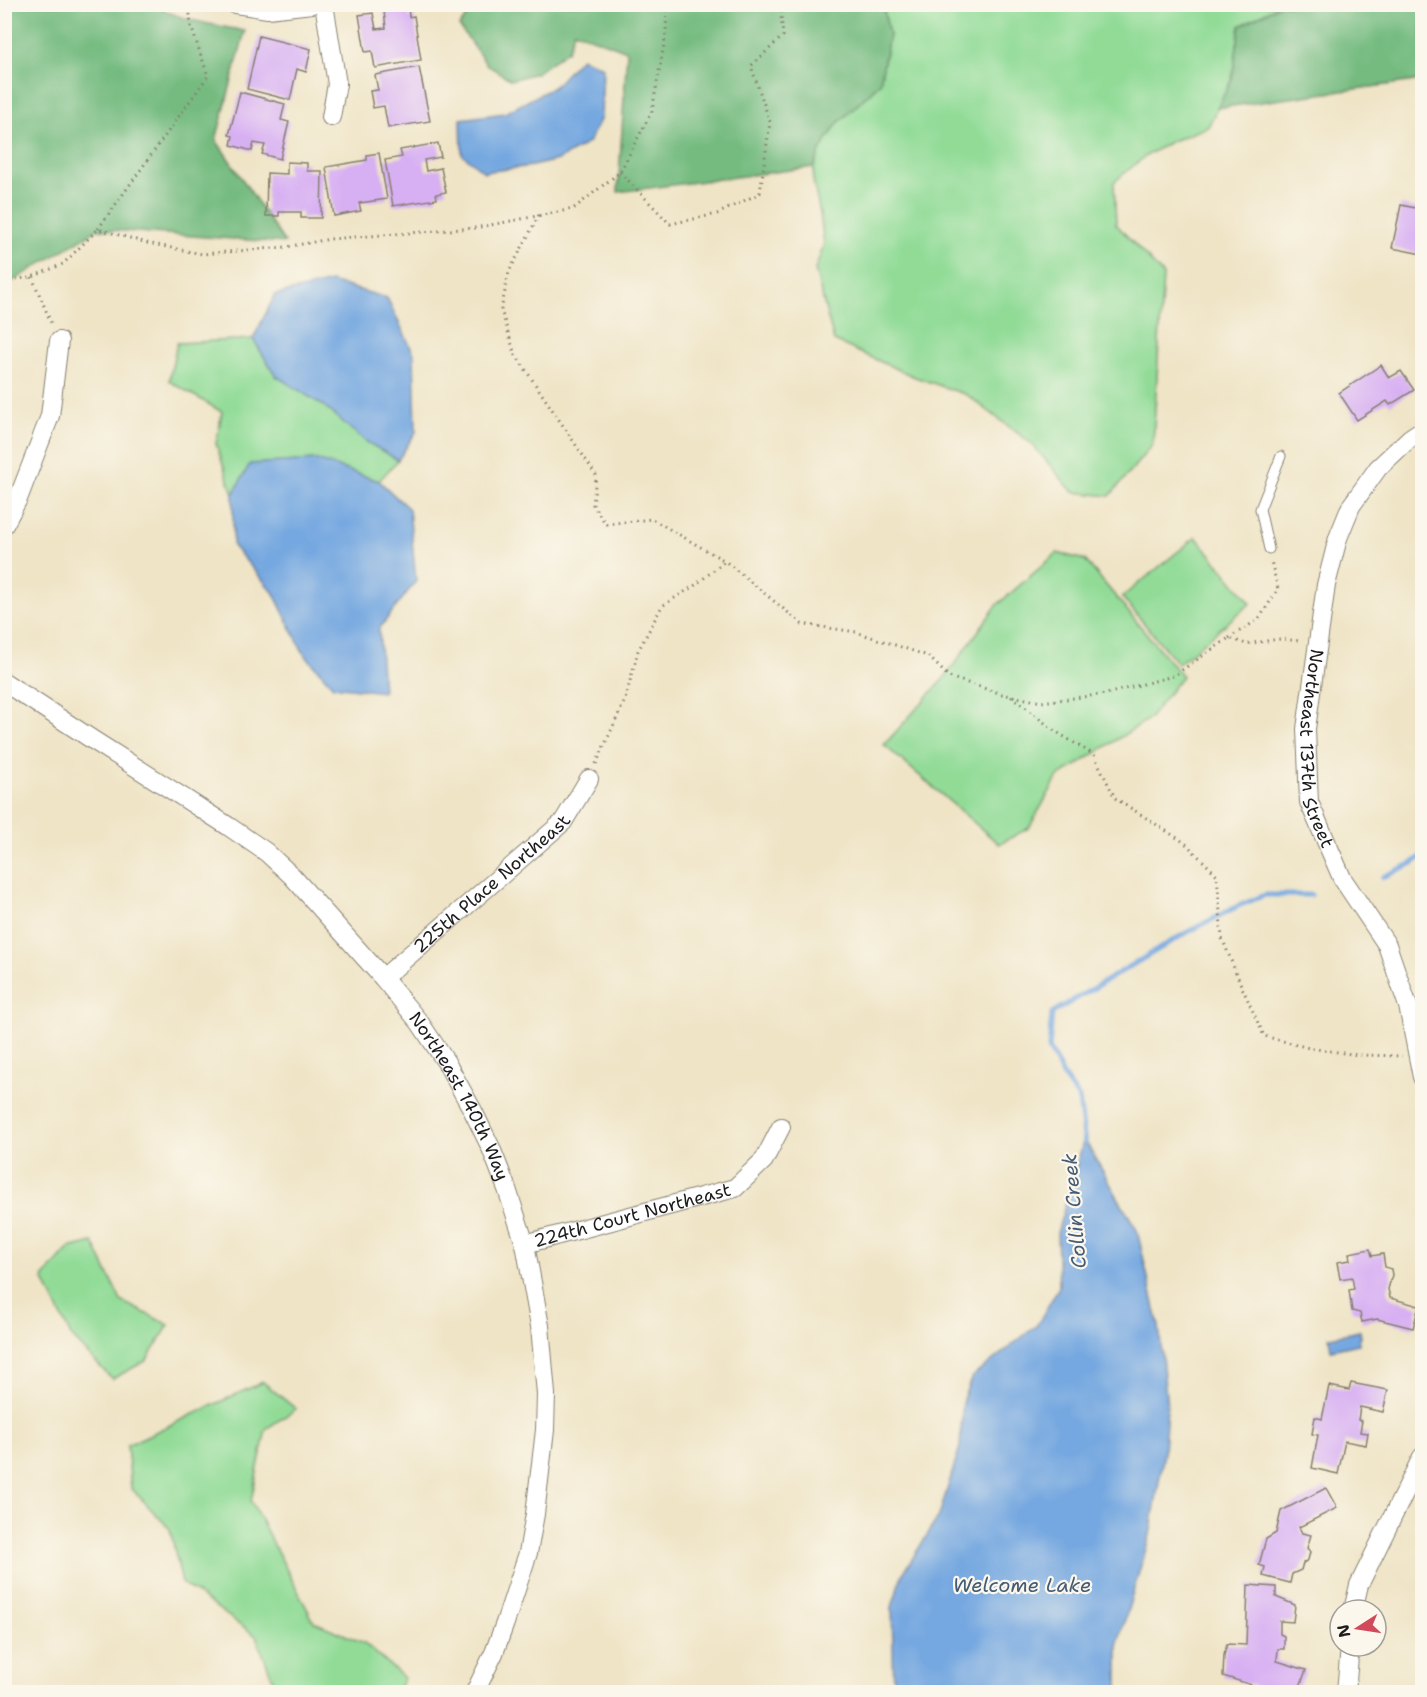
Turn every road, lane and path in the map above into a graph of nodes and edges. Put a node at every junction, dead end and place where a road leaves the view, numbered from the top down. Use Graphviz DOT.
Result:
graph roads {
  1 [pos="189,4"];
  2 [pos="235,4"];
  3 [pos="312,4"];
  4 [pos="324,4"];
  5 [pos="667,4"];
  6 [pos="780,4"];
  7 [pos="331,117"];
  8 [pos="620,172"];
  9 [pos="539,215"];
  10 [pos="98,229"];
  11 [pos="32,276"];
  12 [pos="4,281"];
  13 [pos="59,341"];
  14 [pos="1422,430"];
  15 [pos="1281,456"];
  16 [pos="4,525"];
  17 [pos="1269,549"];
  18 [pos="725,561"];
  19 [pos="1228,638"];
  20 [pos="1318,644"];
  21 [pos="4,682"];
  22 [pos="1010,695"];
  23 [pos="589,779"];
  24 [pos="383,978"];
  25 [pos="1418,1057"];
  26 [pos="1422,1077"];
  27 [pos="781,1127"];
  28 [pos="525,1244"];
  29 [pos="1422,1456"];
  30 [pos="1356,1598"];
  31 [pos="1349,1658"];
  32 [pos="475,1692"];
  33 [pos="1346,1692"];
  1 -- 10 [label="path"];
  2 -- 3 [label="street"];
  4 -- 7 [label="street"];
  5 -- 8 [label="path"];
  6 -- 8 [label="path"];
  8 -- 9 [label="path"];
  9 -- 10 [label="path"];
  9 -- 18 [label="path"];
  10 -- 11 [label="path"];
  11 -- 12 [label="path"];
  11 -- 13 [label="path"];
  13 -- 16 [label="street"];
  14 -- 20 [label="street, Northeast 137th Street"];
  15 -- 17 [label="lane"];
  17 -- 19 [label="path"];
  18 -- 22 [label="path"];
  18 -- 23 [label="path"];
  19 -- 20 [label="path"];
  19 -- 22 [label="path"];
  20 -- 25 [label="street, Northeast 137th Street"];
  21 -- 24 [label="street, Northeast 140th Way"];
  22 -- 25 [label="path"];
  23 -- 24 [label="street, 225th Place Northeast"];
  24 -- 28 [label="street, Northeast 140th Way"];
  25 -- 26 [label="street, Northeast 137th Street"];
  27 -- 28 [label="street, 224th Court Northeast"];
  28 -- 32 [label="street, Northeast 140th Way"];
  29 -- 30 [label="street"];
  31 -- 33 [label="street"];
}
